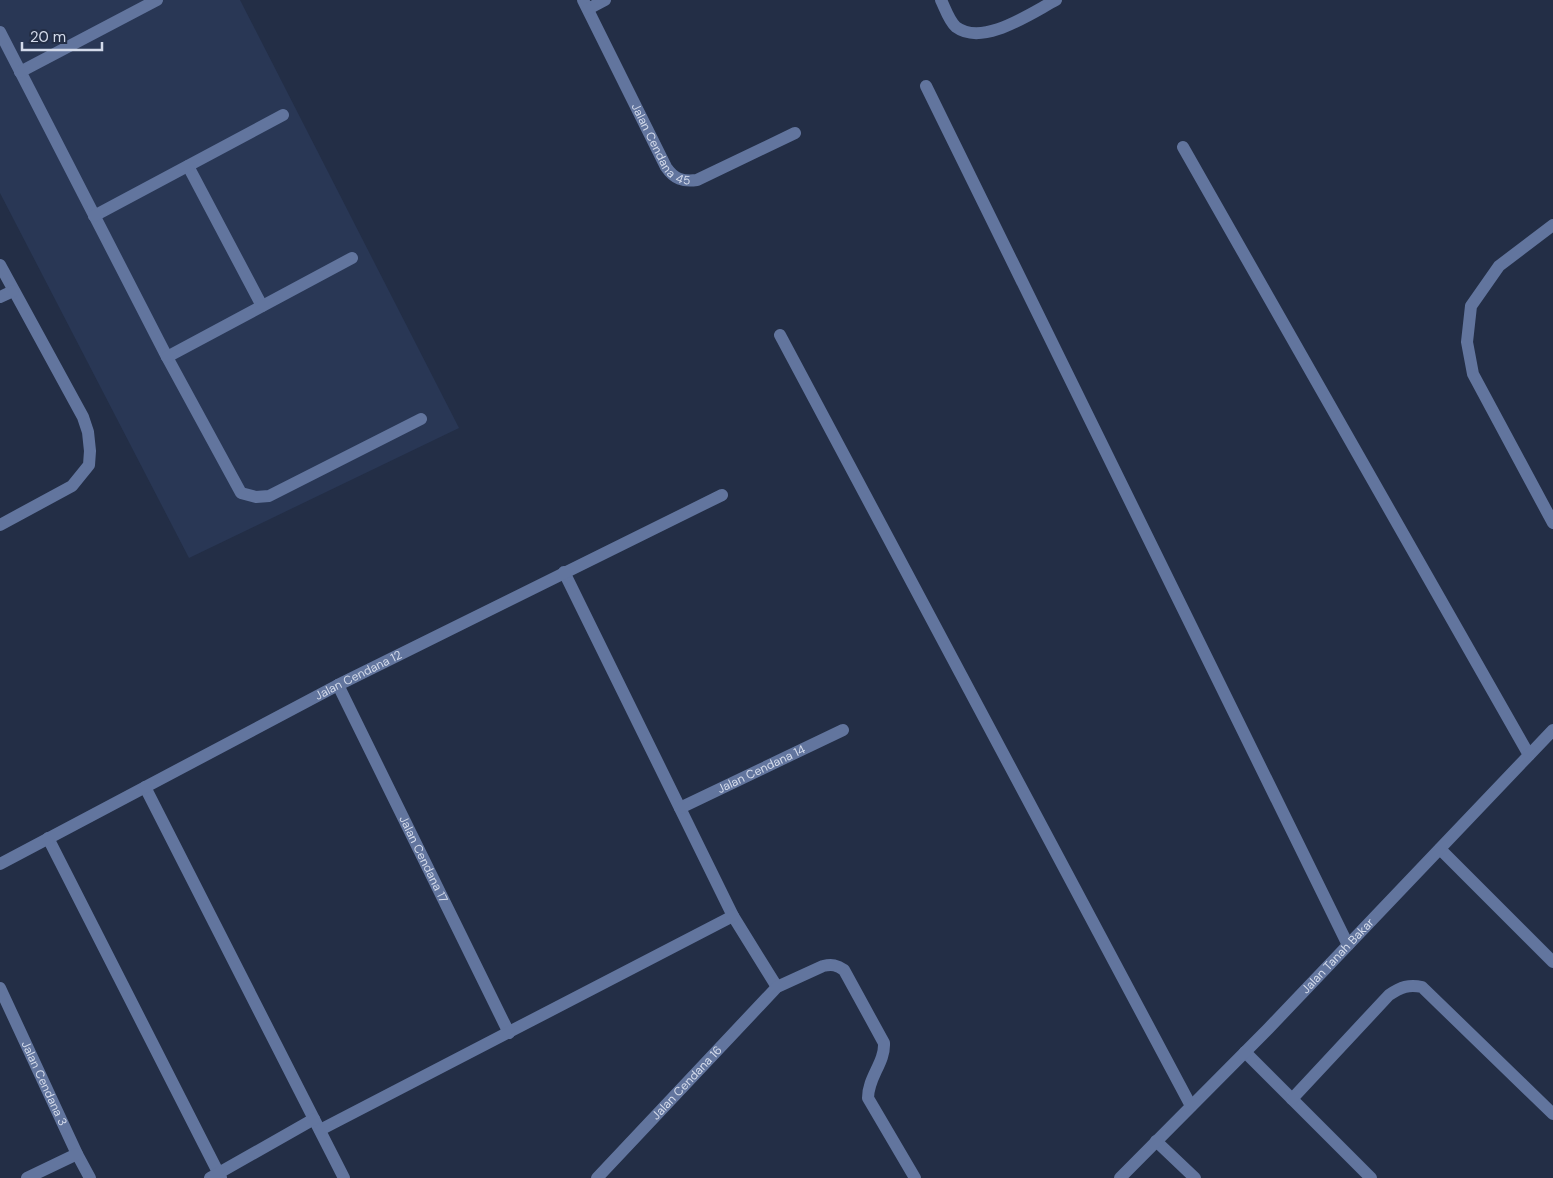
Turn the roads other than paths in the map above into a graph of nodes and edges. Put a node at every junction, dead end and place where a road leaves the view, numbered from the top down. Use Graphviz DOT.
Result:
graph roads {
  1 [pos="157,0"];
  2 [pos="605,0"];
  3 [pos="941,0"];
  4 [pos="1056,0"];
  5 [pos="586,5"];
  6 [pos="0,32"];
  7 [pos="20,72"];
  8 [pos="926,86"];
  9 [pos="283,115"];
  10 [pos="795,133"];
  11 [pos="1183,147"];
  12 [pos="188,166"];
  13 [pos="94,216"];
  14 [pos="1553,225"];
  15 [pos="352,258"];
  16 [pos="0,265"];
  17 [pos="13,290"];
  18 [pos="0,297"];
  19 [pos="262,306"];
  20 [pos="780,335"];
  21 [pos="167,357"];
  22 [pos="421,419"];
  23 [pos="722,495"];
  24 [pos="1553,523"];
  25 [pos="0,524"];
  26 [pos="564,572"];
  27 [pos="338,685"];
  28 [pos="843,730"];
  29 [pos="1553,730"];
  30 [pos="1529,755"];
  31 [pos="144,787"];
  32 [pos="680,808"];
  33 [pos="48,838"];
  34 [pos="1440,849"];
  35 [pos="0,864"];
  36 [pos="733,916"];
  37 [pos="1348,945"];
  38 [pos="1553,962"];
  39 [pos="777,987"];
  40 [pos="0,988"];
  41 [pos="509,1033"];
  42 [pos="1245,1052"];
  43 [pos="1292,1099"];
  44 [pos="1191,1106"];
  45 [pos="1553,1114"];
  46 [pos="314,1118"];
  47 [pos="320,1130"];
  48 [pos="1156,1142"];
  49 [pos="77,1154"];
  50 [pos="217,1176"];
  51 [pos="27,1178"];
  52 [pos="90,1178"];
  53 [pos="344,1178"];
  54 [pos="597,1178"];
  55 [pos="915,1178"];
  56 [pos="1120,1178"];
  57 [pos="1194,1178"];
  58 [pos="1371,1178"];
  1 -- 7 [label="street"];
  2 -- 5 [label="street"];
  3 -- 4 [label="street"];
  5 -- 10 [label="street, Jalan Cendana 45"];
  6 -- 7 [label="street"];
  7 -- 13 [label="street"];
  8 -- 37 [label="street"];
  9 -- 12 [label="street"];
  11 -- 30 [label="street"];
  12 -- 13 [label="street"];
  12 -- 19 [label="street"];
  13 -- 21 [label="street"];
  14 -- 24 [label="street"];
  15 -- 19 [label="street"];
  16 -- 17 [label="street"];
  17 -- 18 [label="street"];
  17 -- 25 [label="street"];
  19 -- 21 [label="street"];
  20 -- 44 [label="street"];
  21 -- 22 [label="street"];
  23 -- 26 [label="street, Jalan Cendana 12"];
  26 -- 27 [label="street, Jalan Cendana 12"];
  26 -- 32 [label="street"];
  27 -- 31 [label="street, Jalan Cendana 12"];
  27 -- 41 [label="street, Jalan Cendana 17"];
  28 -- 32 [label="street, Jalan Cendana 14"];
  29 -- 30 [label="street, Jalan Tanah Bakar"];
  30 -- 34 [label="street, Jalan Tanah Bakar"];
  31 -- 33 [label="street, Jalan Cendana 12"];
  31 -- 46 [label="street"];
  32 -- 36 [label="street"];
  33 -- 35 [label="street, Jalan Cendana 12"];
  33 -- 50 [label="street"];
  34 -- 37 [label="street, Jalan Tanah Bakar"];
  34 -- 38 [label="street"];
  36 -- 39 [label="street"];
  36 -- 41 [label="street"];
  37 -- 42 [label="street, Jalan Tanah Bakar"];
  39 -- 54 [label="street, Jalan Cendana 16"];
  39 -- 55 [label="street"];
  40 -- 49 [label="street, Jalan Cendana 3"];
  41 -- 47 [label="street"];
  42 -- 43 [label="street"];
  42 -- 44 [label="street, Jalan Tanah Bakar"];
  43 -- 45 [label="street"];
  43 -- 58 [label="street"];
  44 -- 48 [label="street, Jalan Tanah Bakar"];
  46 -- 47 [label="street"];
  46 -- 50 [label="street"];
  47 -- 53 [label="street"];
  48 -- 56 [label="street, Jalan Tanah Bakar"];
  48 -- 57 [label="street"];
  49 -- 51 [label="street"];
  49 -- 52 [label="street, Jalan Cendana 3"];
}
